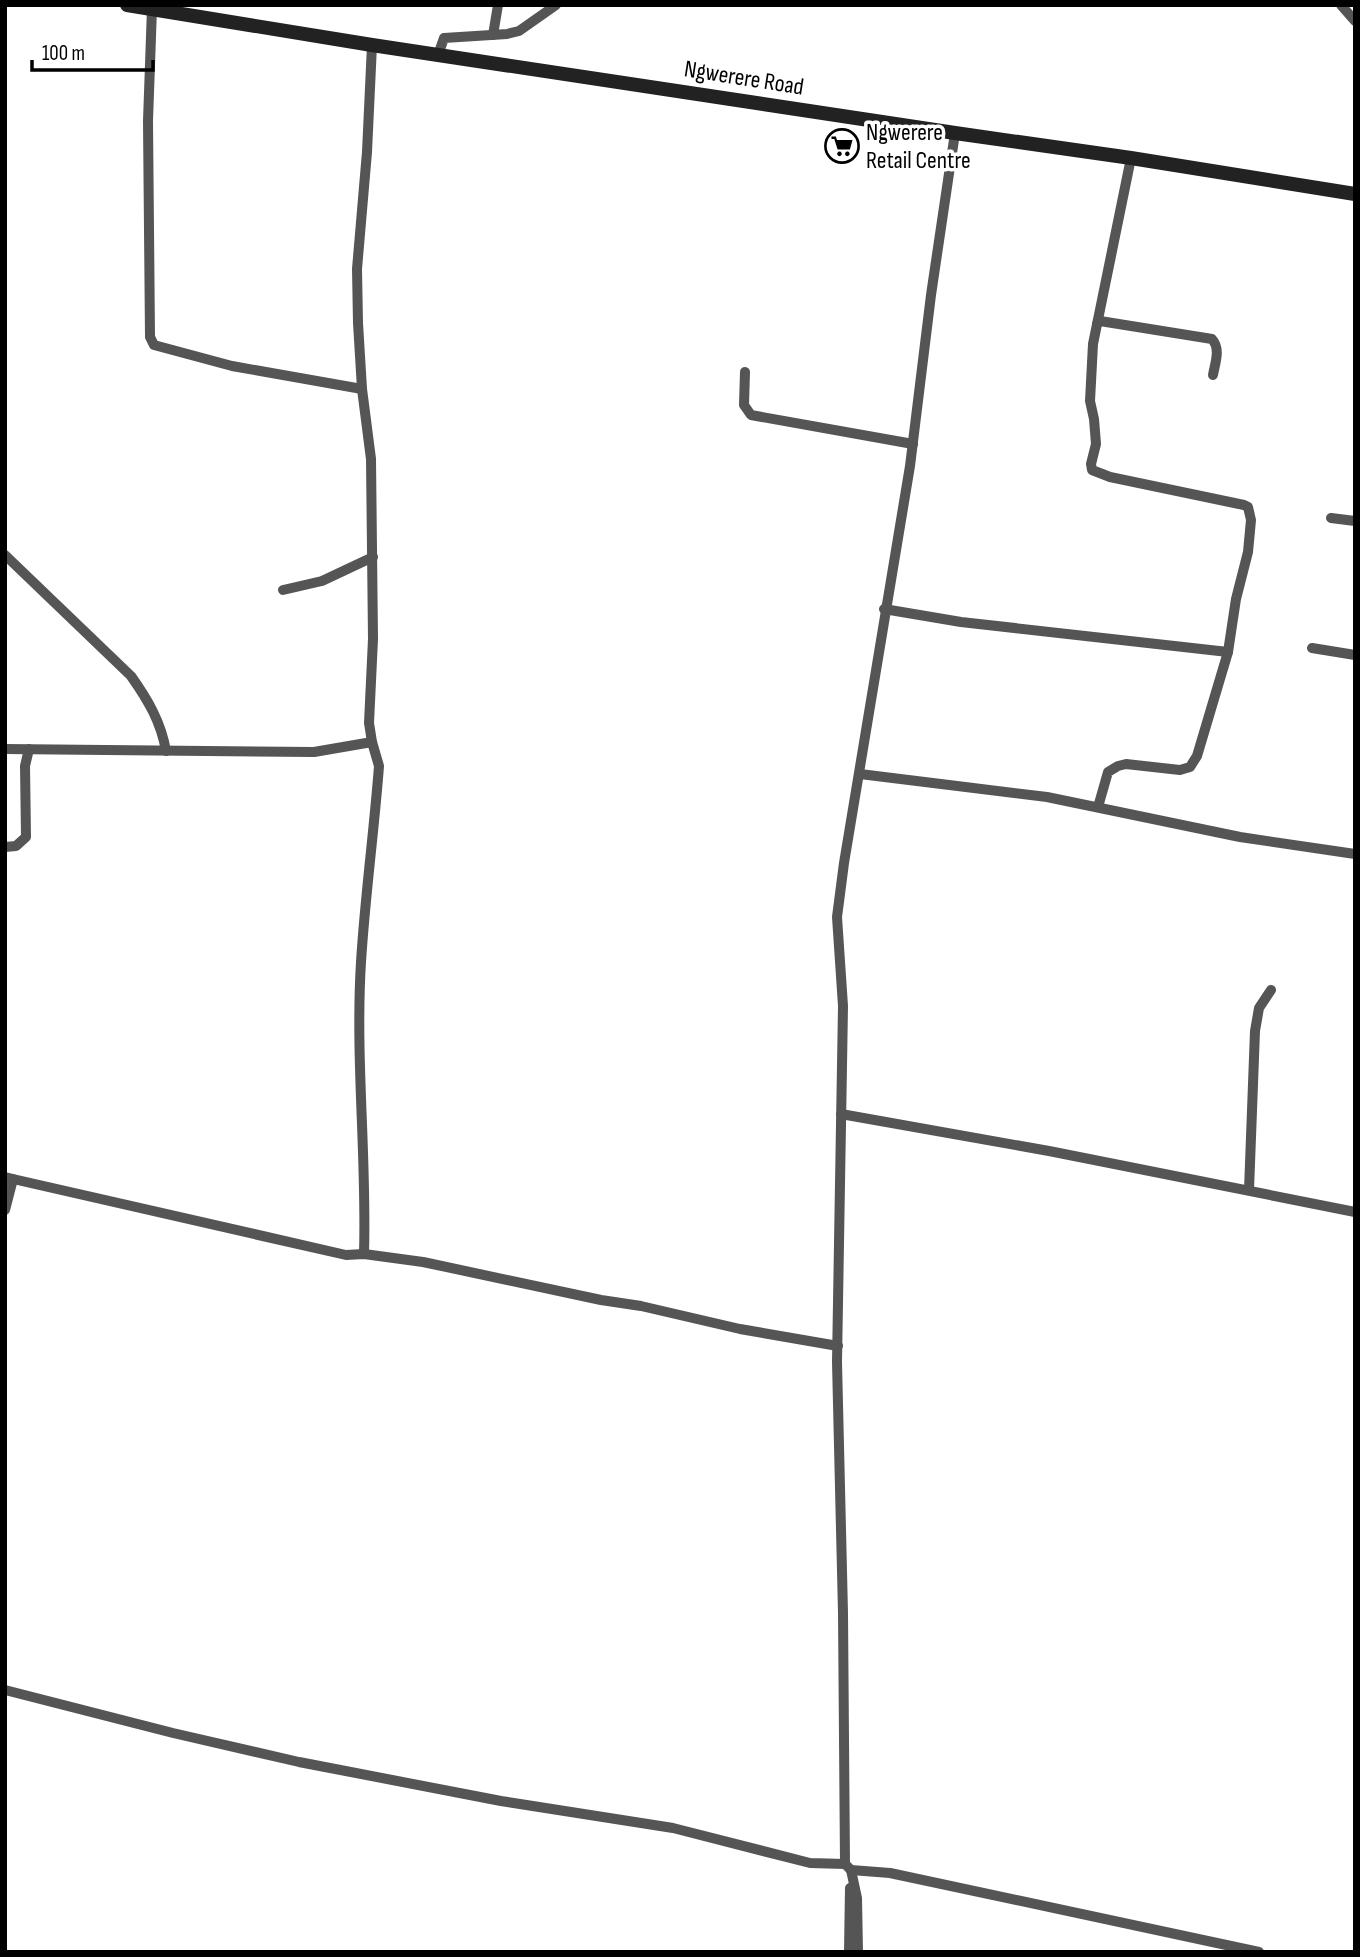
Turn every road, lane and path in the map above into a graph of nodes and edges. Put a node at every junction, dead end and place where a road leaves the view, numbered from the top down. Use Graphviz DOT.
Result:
graph roads {
  1 [pos="127,5"];
  2 [pos="498,5"];
  3 [pos="556,5"];
  4 [pos="1341,5"];
  5 [pos="152,8"];
  6 [pos="1355,21"];
  7 [pos="493,35"];
  8 [pos="372,45"];
  9 [pos="438,55"];
  10 [pos="956,134"];
  11 [pos="1131,158"];
  12 [pos="1355,194"];
  13 [pos="1097,324"];
  14 [pos="745,372"];
  15 [pos="1213,375"];
  16 [pos="362,388"];
  17 [pos="913,444"];
  18 [pos="1331,518"];
  19 [pos="1355,521"];
  20 [pos="5,555"];
  21 [pos="373,558"];
  22 [pos="283,590"];
  23 [pos="884,609"];
  24 [pos="1312,648"];
  25 [pos="1228,652"];
  26 [pos="1355,655"];
  27 [pos="372,742"];
  28 [pos="5,749"];
  29 [pos="29,749"];
  30 [pos="166,751"];
  31 [pos="860,774"];
  32 [pos="1098,807"];
  33 [pos="5,847"];
  34 [pos="1355,854"];
  35 [pos="1271,990"];
  36 [pos="841,1114"];
  37 [pos="9,1178"];
  38 [pos="1249,1190"];
  39 [pos="5,1210"];
  40 [pos="1355,1212"];
  41 [pos="364,1254"];
  42 [pos="838,1346"];
  43 [pos="5,1690"];
  44 [pos="848,1867"];
  45 [pos="849,1952"];
  46 [pos="858,1952"];
  47 [pos="1259,1952"];
  1 -- 5 [label="main road, Ngwerere Road"];
  2 -- 7 [label="street"];
  3 -- 7 [label="street"];
  4 -- 6 [label="street"];
  5 -- 8 [label="main road, Ngwerere Road"];
  5 -- 16 [label="street"];
  7 -- 9 [label="street"];
  8 -- 9 [label="main road, Ngwerere Road"];
  8 -- 16 [label="street"];
  9 -- 10 [label="main road, Ngwerere Road"];
  10 -- 11 [label="main road, Ngwerere Road"];
  10 -- 17 [label="street"];
  11 -- 12 [label="main road, Ngwerere Road"];
  11 -- 13 [label="street"];
  13 -- 15 [label="street"];
  13 -- 25 [label="street"];
  14 -- 17 [label="street"];
  16 -- 21 [label="street"];
  17 -- 23 [label="street"];
  18 -- 19 [label="street"];
  20 -- 30 [label="street"];
  21 -- 22 [label="street"];
  21 -- 27 [label="street"];
  23 -- 25 [label="street"];
  23 -- 31 [label="street"];
  24 -- 26 [label="street"];
  25 -- 32 [label="street"];
  27 -- 30 [label="street"];
  27 -- 41 [label="street"];
  28 -- 29 [label="street"];
  29 -- 30 [label="street"];
  29 -- 33 [label="street"];
  31 -- 32 [label="street"];
  31 -- 36 [label="street"];
  32 -- 34 [label="street"];
  35 -- 38 [label="street"];
  36 -- 38 [label="street"];
  36 -- 42 [label="street"];
  37 -- 39 [label="street"];
  37 -- 41 [label="street"];
  38 -- 40 [label="street"];
  41 -- 42 [label="street"];
  42 -- 44 [label="street"];
  43 -- 44 [label="street"];
  44 -- 45 [label="street"];
  44 -- 46 [label="street"];
  44 -- 47 [label="street"];
}
